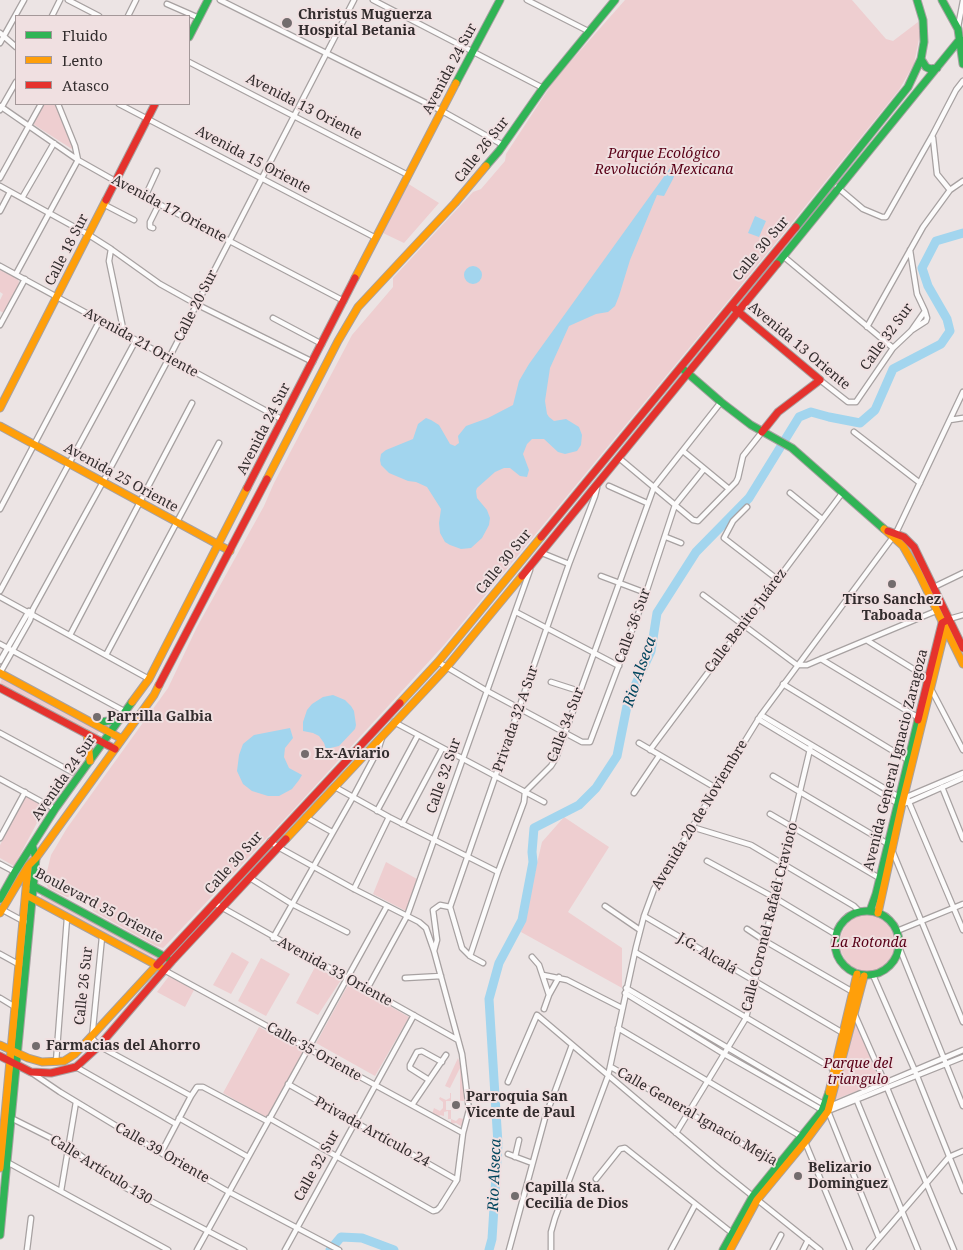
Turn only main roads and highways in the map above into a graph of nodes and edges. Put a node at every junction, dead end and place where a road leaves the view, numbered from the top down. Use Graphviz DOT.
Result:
graph roads {
  1 [pos="208,0"];
  2 [pos="500,0"];
  3 [pos="615,0"];
  4 [pos="917,0"];
  5 [pos="942,0"];
  6 [pos="190,35"];
  7 [pos="960,39"];
  8 [pos="921,59"];
  9 [pos="963,64"];
  10 [pos="937,68"];
  11 [pos="155,105"];
  12 [pos="730,306"];
  13 [pos="358,307"];
  14 [pos="738,311"];
  15 [pos="680,367"];
  16 [pos="687,373"];
  17 [pos="0,408"];
  18 [pos="0,426"];
  19 [pos="762,432"];
  20 [pos="895,535"];
  21 [pos="218,545"];
  22 [pos="230,551"];
  23 [pos="947,622"];
  24 [pos="946,630"];
  25 [pos="963,648"];
  26 [pos="963,664"];
  27 [pos="0,674"];
  28 [pos="930,683"];
  29 [pos="0,688"];
  30 [pos="121,719"];
  31 [pos="93,723"];
  32 [pos="111,733"];
  33 [pos="88,734"];
  34 [pos="122,739"];
  35 [pos="104,742"];
  36 [pos="115,748"];
  37 [pos="90,761"];
  38 [pos="32,845"];
  39 [pos="26,854"];
  40 [pos="36,858"];
  41 [pos="28,866"];
  42 [pos="18,875"];
  43 [pos="882,880"];
  44 [pos="30,884"];
  45 [pos="29,897"];
  46 [pos="0,899"];
  47 [pos="1,910"];
  48 [pos="870,911"];
  49 [pos="878,912"];
  50 [pos="26,923"];
  51 [pos="164,956"];
  52 [pos="172,961"];
  53 [pos="156,965"];
  54 [pos="164,970"];
  55 [pos="860,975"];
  56 [pos="851,1010"];
  57 [pos="0,1045"];
  58 [pos="14,1052"];
  59 [pos="0,1056"];
  60 [pos="13,1063"];
  61 [pos="3,1102"];
  62 [pos="3,1148"];
  63 [pos="0,1168"];
  64 [pos="755,1198"];
  65 [pos="0,1234"];
  66 [pos="723,1250"];
  67 [pos="730,1250"];
  1 -- 6 [label="main road"];
  2 -- 21 [label="main road, Avenida 24 Sur"];
  3 -- 13 [label="main road, Calle 26 Sur"];
  4 -- 8 [label="main road, Calle 30 Sur"];
  5 -- 7 [label="main road"];
  7 -- 9 [label="main road"];
  7 -- 10 [label="main road, Calle 30 Sur"];
  8 -- 10 [label="main road"];
  8 -- 12 [label="main road, Calle 30 Sur"];
  10 -- 14 [label="main road, Calle 30 Sur"];
  11 -- 17 [label="main road, Calle 18 Sur"];
  12 -- 14 [label="main road, Avenida 13 Oriente"];
  12 -- 15 [label="main road, Calle 30 Sur"];
  13 -- 22 [label="main road, Avenida 24 Sur"];
  14 -- 16 [label="main road, Calle 30 Sur"];
  14 -- 19 [label="main road, Avenida 13 Oriente"];
  15 -- 16 [label="main road"];
  15 -- 51 [label="main road, Calle 30 Sur"];
  16 -- 19 [label="main road"];
  16 -- 52 [label="main road, Calle 30 Sur"];
  18 -- 21 [label="main road, Avenida 25 Oriente"];
  19 -- 20 [label="main road"];
  20 -- 23 [label="main road"];
  20 -- 23 [label="main road"];
  21 -- 22 [label="main road, Avenida 25 Oriente"];
  21 -- 30 [label="main road, Avenida 24 Sur"];
  22 -- 34 [label="main road, Avenida 24 Sur"];
  23 -- 24 [label="main road, Avenida General Ignacio Zaragoza"];
  23 -- 25 [label="main road"];
  23 -- 28 [label="main road, Avenida General Ignacio Zaragoza"];
  24 -- 26 [label="main road"];
  24 -- 28 [label="main road, Avenida General Ignacio Zaragoza"];
  27 -- 31 [label="main road"];
  28 -- 43 [label="main road, Avenida General Ignacio Zaragoza"];
  29 -- 33 [label="main road"];
  30 -- 31 [label="main road"];
  30 -- 32 [label="main road, Avenida 24 Sur"];
  31 -- 32 [label="main road"];
  32 -- 34 [label="main road"];
  32 -- 35 [label="main road, Avenida 24 Sur"];
  33 -- 35 [label="main road"];
  33 -- 37 [label="main road"];
  34 -- 36 [label="main road, Avenida 24 Sur"];
  35 -- 36 [label="main road"];
  35 -- 37 [label="main road, Avenida 24 Sur"];
  36 -- 40 [label="main road, Avenida 24 Sur"];
  37 -- 38 [label="main road, Avenida 24 Sur"];
  38 -- 39 [label="main road, Avenida 24 Sur"];
  38 -- 40 [label="main road"];
  39 -- 41 [label="main road"];
  39 -- 42 [label="main road, Avenida 24 Sur"];
  40 -- 41 [label="main road, Avenida 24 Sur"];
  40 -- 44 [label="main road"];
  41 -- 42 [label="main road, Avenida 24 Sur"];
  41 -- 44 [label="main road"];
  42 -- 44 [label="main road, Boulevard 35 Oriente"];
  42 -- 46 [label="main road"];
  42 -- 47 [label="main road"];
  43 -- 48 [label="main road, Avenida General Ignacio Zaragoza"];
  43 -- 49 [label="main road, Avenida General Ignacio Zaragoza"];
  44 -- 45 [label="main road"];
  44 -- 51 [label="main road, Boulevard 35 Oriente"];
  45 -- 50 [label="main road"];
  45 -- 53 [label="main road, Boulevard 35 Oriente"];
  48 -- 49 [label="main road"];
  48 -- 55 [label="main road"];
  49 -- 55 [label="main road"];
  50 -- 58 [label="main road"];
  50 -- 58 [label="main road"];
  51 -- 52 [label="main road, Boulevard 35 Oriente"];
  51 -- 53 [label="main road, Calle 30 Sur"];
  52 -- 54 [label="main road, Calle 30 Sur"];
  53 -- 54 [label="main road, Boulevard 35 Oriente"];
  53 -- 58 [label="main road, Calle 30 Sur"];
  54 -- 60 [label="main road, Calle 30 Sur"];
  55 -- 56 [label="main road"];
  55 -- 56 [label="main road"];
  56 -- 64 [label="main road"];
  57 -- 58 [label="main road"];
  58 -- 60 [label="main road"];
  59 -- 60 [label="main road, Calle 30 Sur"];
  60 -- 61 [label="main road"];
  60 -- 62 [label="main road"];
  61 -- 62 [label="main road"];
  62 -- 63 [label="main road"];
  62 -- 65 [label="main road"];
  64 -- 66 [label="main road"];
  64 -- 67 [label="main road"];
}
